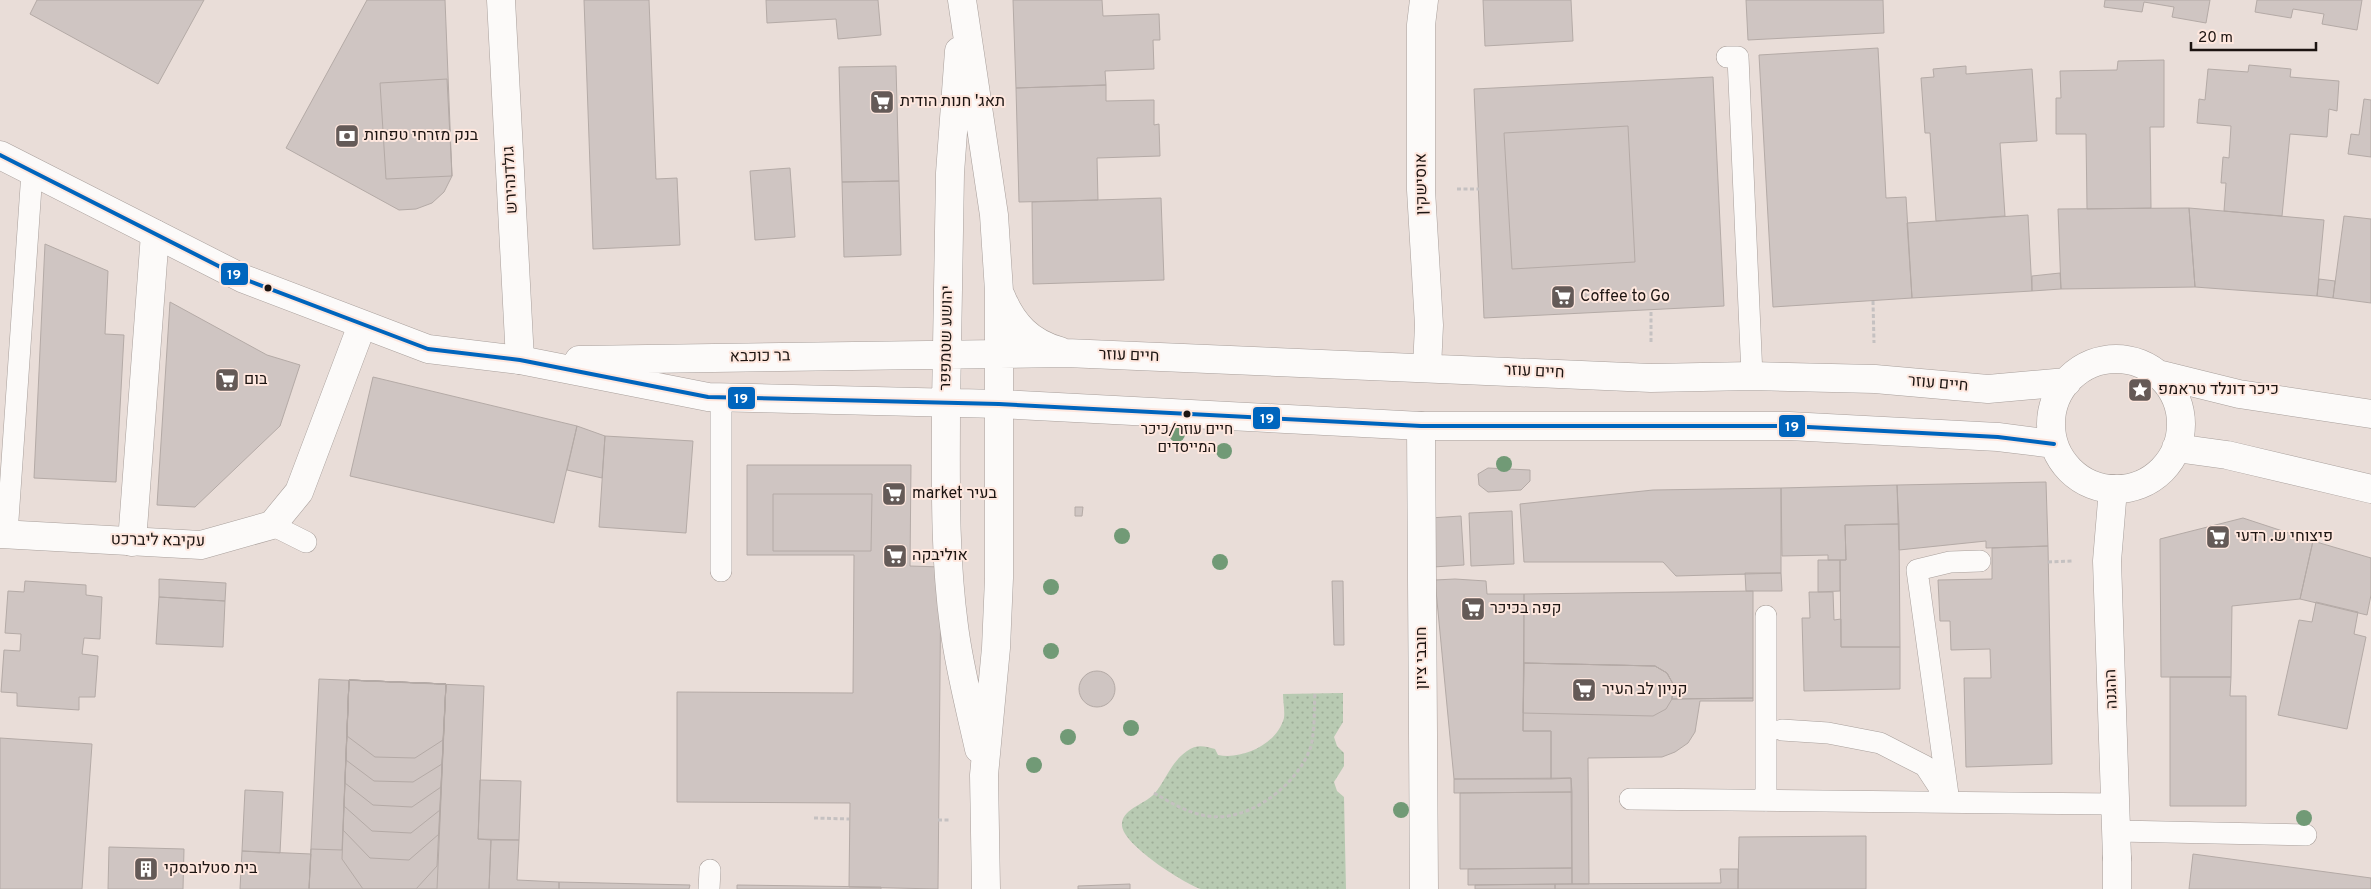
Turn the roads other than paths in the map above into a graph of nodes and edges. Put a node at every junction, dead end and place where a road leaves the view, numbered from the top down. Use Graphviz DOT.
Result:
graph roads {
  1 [pos="501,0"];
  2 [pos="1424,0"];
  3 [pos="962,9"];
  4 [pos="1727,57"];
  5 [pos="0,155"];
  6 [pos="32,172"];
  7 [pos="155,234"];
  8 [pos="999,291"];
  9 [pos="362,325"];
  10 [pos="1066,353"];
  11 [pos="1000,354"];
  12 [pos="946,355"];
  13 [pos="520,360"];
  14 [pos="1427,368"];
  15 [pos="2158,374"];
  16 [pos="1752,376"];
  17 [pos="2067,382"];
  18 [pos="720,397"];
  19 [pos="999,404"];
  20 [pos="946,405"];
  21 [pos="2371,414"];
  22 [pos="1421,426"];
  23 [pos="2054,444"];
  24 [pos="2176,448"];
  25 [pos="2113,489"];
  26 [pos="2371,489"];
  27 [pos="272,525"];
  28 [pos="4,534"];
  29 [pos="132,542"];
  30 [pos="306,542"];
  31 [pos="1980,561"];
  32 [pos="721,571"];
  33 [pos="1766,616"];
  34 [pos="1782,735"];
  35 [pos="984,775"];
  36 [pos="1630,800"];
  37 [pos="1766,801"];
  38 [pos="1941,802"];
  39 [pos="2117,804"];
  40 [pos="2117,831"];
  41 [pos="2306,835"];
  42 [pos="986,889"];
  43 [pos="1424,889"];
  44 [pos="2117,889"];
  1 -- 13 [label="street, גולדנהירש"];
  2 -- 14 [label="street, אוסישקין"];
  3 -- 8 [label="street, יהושע שטמפפר"];
  3 -- 12 [label="street, יהושע שטמפפר"];
  4 -- 16 [label="lane"];
  5 -- 6 [label="street, בר כוכבא"];
  6 -- 7 [label="street, בר כוכבא"];
  6 -- 28 [label="lane"];
  7 -- 9 [label="street, בר כוכבא"];
  7 -- 29 [label="street"];
  8 -- 10 [label="street"];
  8 -- 11 [label="street, יהושע שטמפפר"];
  9 -- 13 [label="street, בר כוכבא"];
  9 -- 27 [label="street"];
  10 -- 11 [label="street, חיים עוזר"];
  10 -- 14 [label="street, חיים עוזר"];
  11 -- 12 [label="street, בר כוכבא"];
  11 -- 19 [label="street, יהושע שטמפפר"];
  12 -- 13 [label="street, בר כוכבא"];
  12 -- 20 [label="street, יהושע שטמפפר"];
  13 -- 18 [label="street, בר כוכבא"];
  14 -- 16 [label="street, חיים עוזר"];
  15 -- 17 [label="street"];
  15 -- 21 [label="street"];
  15 -- 24 [label="street"];
  16 -- 17 [label="street, חיים עוזר"];
  17 -- 23 [label="street"];
  18 -- 20 [label="street, בר כוכבא"];
  18 -- 32 [label="lane"];
  19 -- 20 [label="street, בר כוכבא"];
  19 -- 22 [label="street"];
  19 -- 35 [label="street, יהושע שטמפפר"];
  20 -- 35 [label="street, יהושע שטמפפר"];
  22 -- 23 [label="street"];
  22 -- 43 [label="street, חובבי ציון"];
  23 -- 25 [label="street"];
  24 -- 25 [label="street"];
  24 -- 26 [label="street"];
  25 -- 39 [label="street, ההגנה"];
  27 -- 29 [label="street, עקיבא ליברכט"];
  27 -- 30 [label="lane"];
  28 -- 29 [label="street, עקיבא ליברכט"];
  31 -- 38 [label="lane"];
  33 -- 37 [label="lane"];
  34 -- 38 [label="lane"];
  35 -- 42 [label="street, יהושע שטמפפר"];
  36 -- 37 [label="lane"];
  37 -- 38 [label="lane"];
  38 -- 39 [label="lane"];
  39 -- 40 [label="street, ההגנה"];
  40 -- 41 [label="lane"];
  40 -- 44 [label="street, ההגנה"];
}
